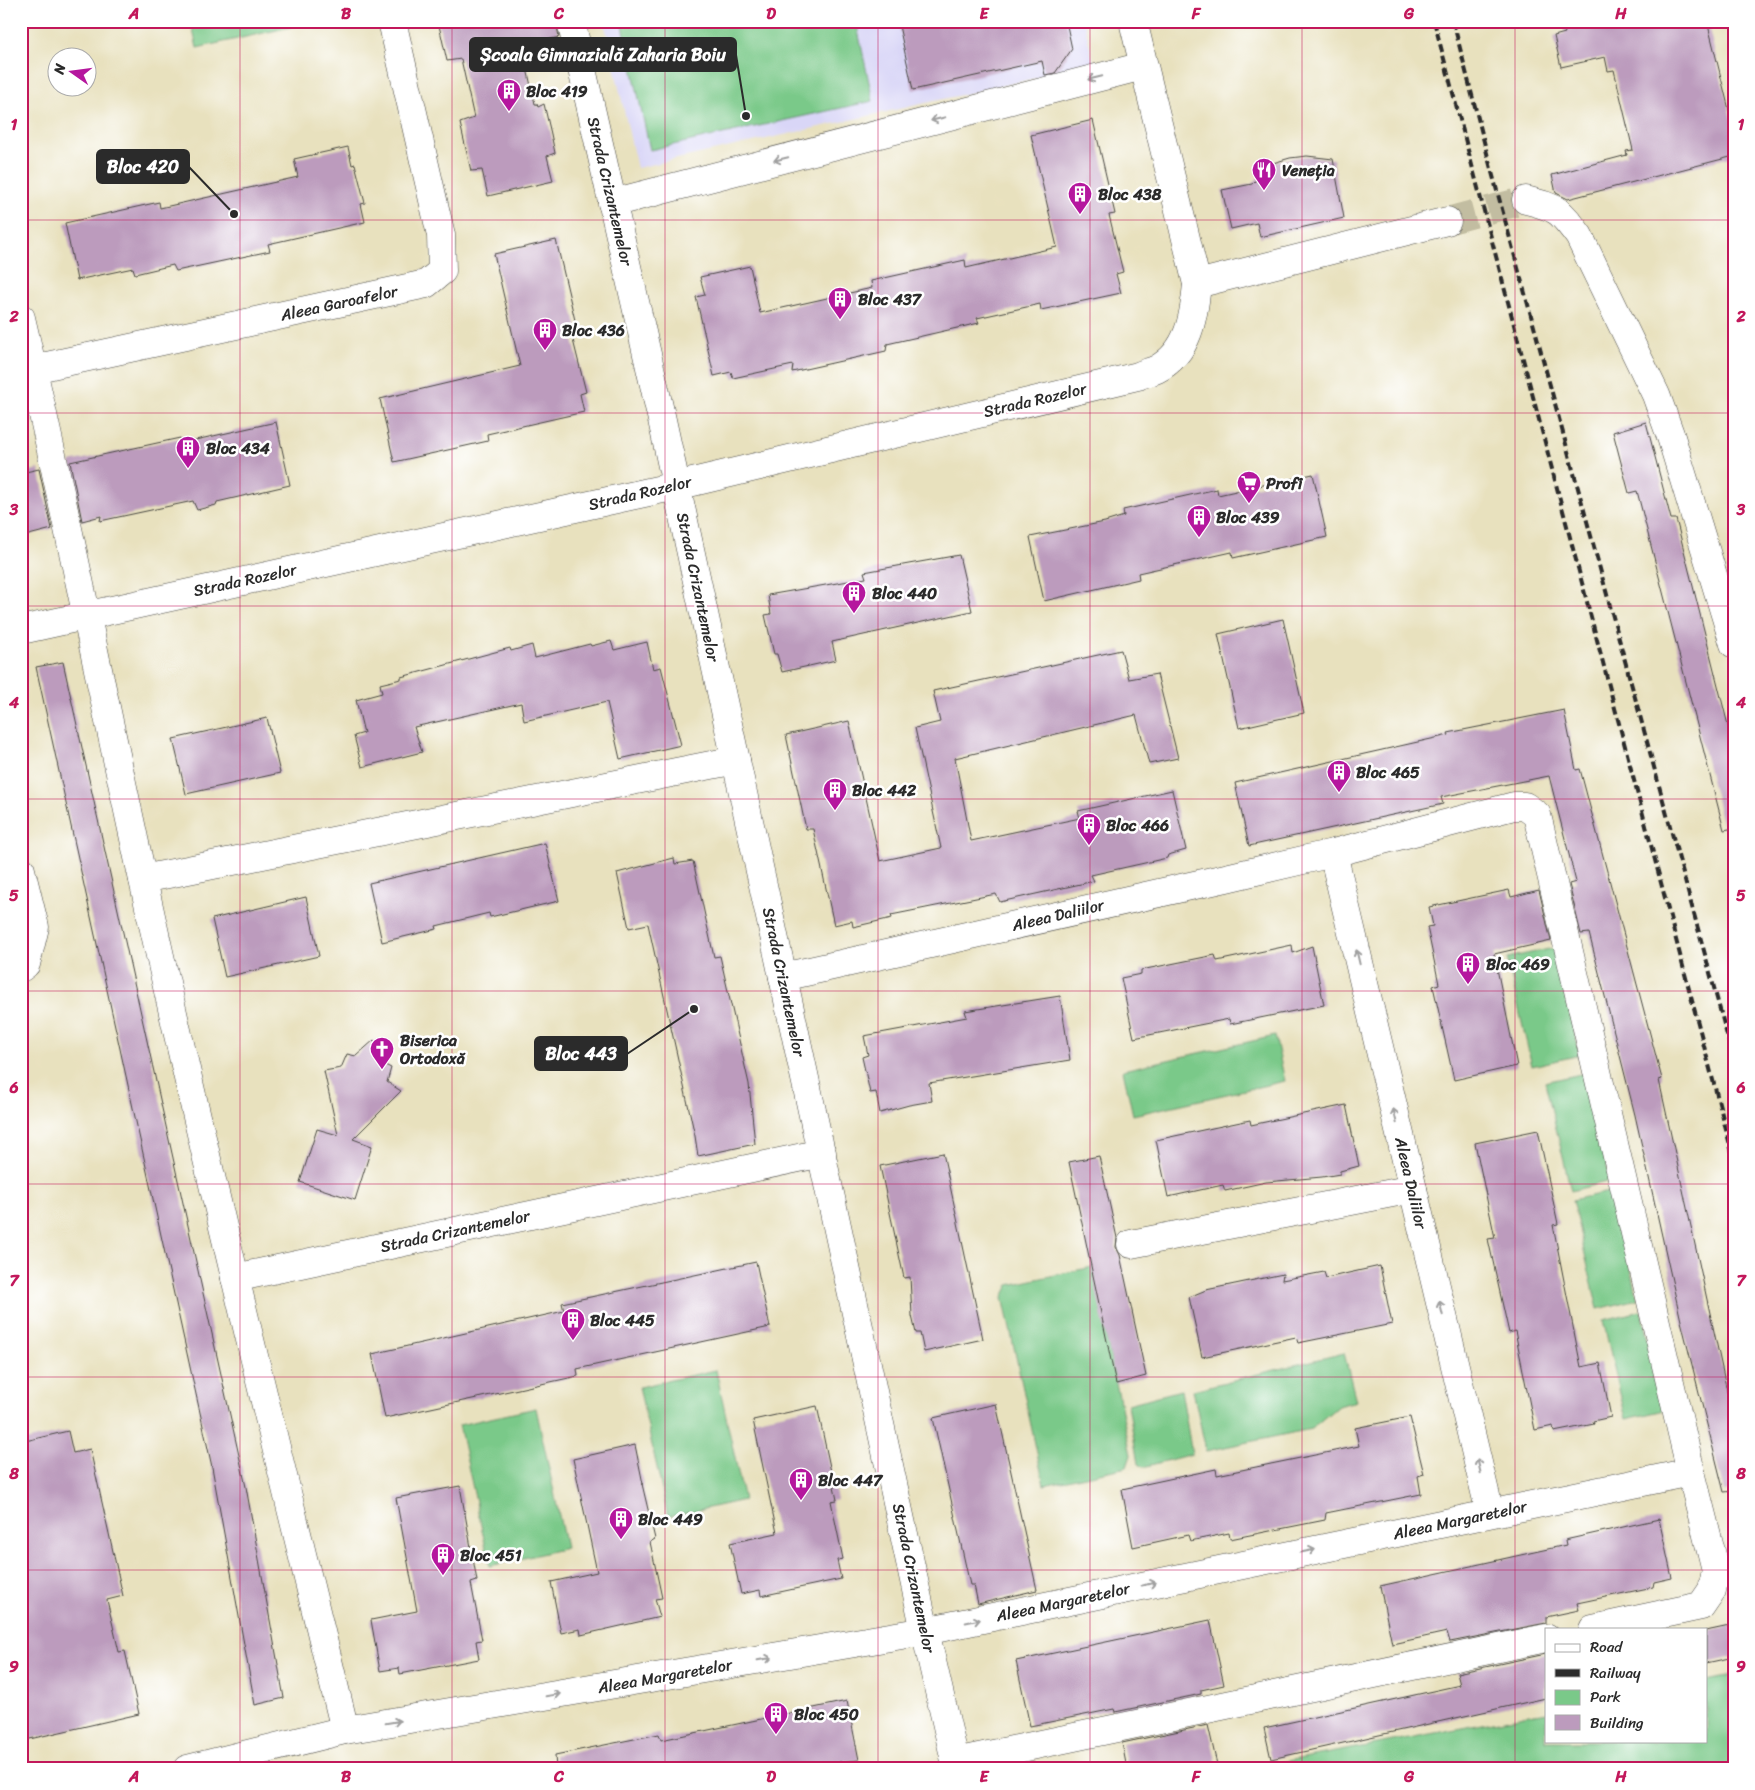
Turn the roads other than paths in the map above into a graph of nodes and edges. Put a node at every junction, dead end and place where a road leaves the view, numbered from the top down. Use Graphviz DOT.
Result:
graph roads {
  1 [pos="392,21"];
  2 [pos="572,21"];
  3 [pos="1133,21"];
  4 [pos="1143,66"];
  5 [pos="1526,200"];
  6 [pos="612,203"];
  7 [pos="1447,222"];
  8 [pos="1197,284"];
  9 [pos="21,318"];
  10 [pos="33,369"];
  11 [pos="676,486"];
  12 [pos="88,615"];
  13 [pos="21,630"];
  14 [pos="1734,644"];
  15 [pos="736,760"];
  16 [pos="1333,853"];
  17 [pos="21,870"];
  18 [pos="143,879"];
  19 [pos="21,968"];
  20 [pos="783,977"];
  21 [pos="822,1153"];
  22 [pos="1413,1189"];
  23 [pos="1131,1244"];
  24 [pos="235,1278"];
  25 [pos="1691,1472"];
  26 [pos="1490,1513"];
  27 [pos="1598,1628"];
  28 [pos="925,1631"];
  29 [pos="1545,1638"];
  30 [pos="345,1730"];
  31 [pos="956,1765"];
  32 [pos="187,1769"];
  1 -- 10 [label="street, Aleea Garoafelor"];
  2 -- 6 [label="street, Strada Crizantemelor"];
  3 -- 4 [label="street"];
  4 -- 6 [label="street, one-way"];
  4 -- 8 [label="street"];
  5 -- 14 [label="street"];
  6 -- 11 [label="street, Strada Crizantemelor"];
  7 -- 8 [label="street"];
  8 -- 11 [label="street, Strada Rozelor"];
  9 -- 10 [label="street"];
  10 -- 12 [label="street"];
  11 -- 12 [label="street, Strada Rozelor"];
  11 -- 15 [label="street, Strada Crizantemelor"];
  12 -- 13 [label="street, Strada Rozelor"];
  12 -- 18 [label="street"];
  15 -- 18 [label="street"];
  15 -- 20 [label="street, Strada Crizantemelor"];
  16 -- 20 [label="street, Aleea Daliilor"];
  22 -- 16 [label="street, Aleea Daliilor, one-way"];
  16 -- 25 [label="street, Aleea Daliilor"];
  17 -- 19 [label="street"];
  18 -- 24 [label="street"];
  20 -- 21 [label="street, Strada Crizantemelor"];
  21 -- 24 [label="street, Strada Crizantemelor"];
  21 -- 28 [label="street, Strada Crizantemelor"];
  22 -- 23 [label="street"];
  26 -- 22 [label="street, Aleea Daliilor, one-way"];
  24 -- 30 [label="street"];
  25 -- 26 [label="street, Aleea Margaretelor"];
  25 -- 27 [label="street"];
  28 -- 26 [label="street, Aleea Margaretelor, one-way"];
  30 -- 28 [label="street, Aleea Margaretelor, one-way"];
  28 -- 31 [label="street, Strada Crizantemelor"];
  29 -- 31 [label="street"];
  30 -- 32 [label="street, Aleea Margaretelor"];
}
